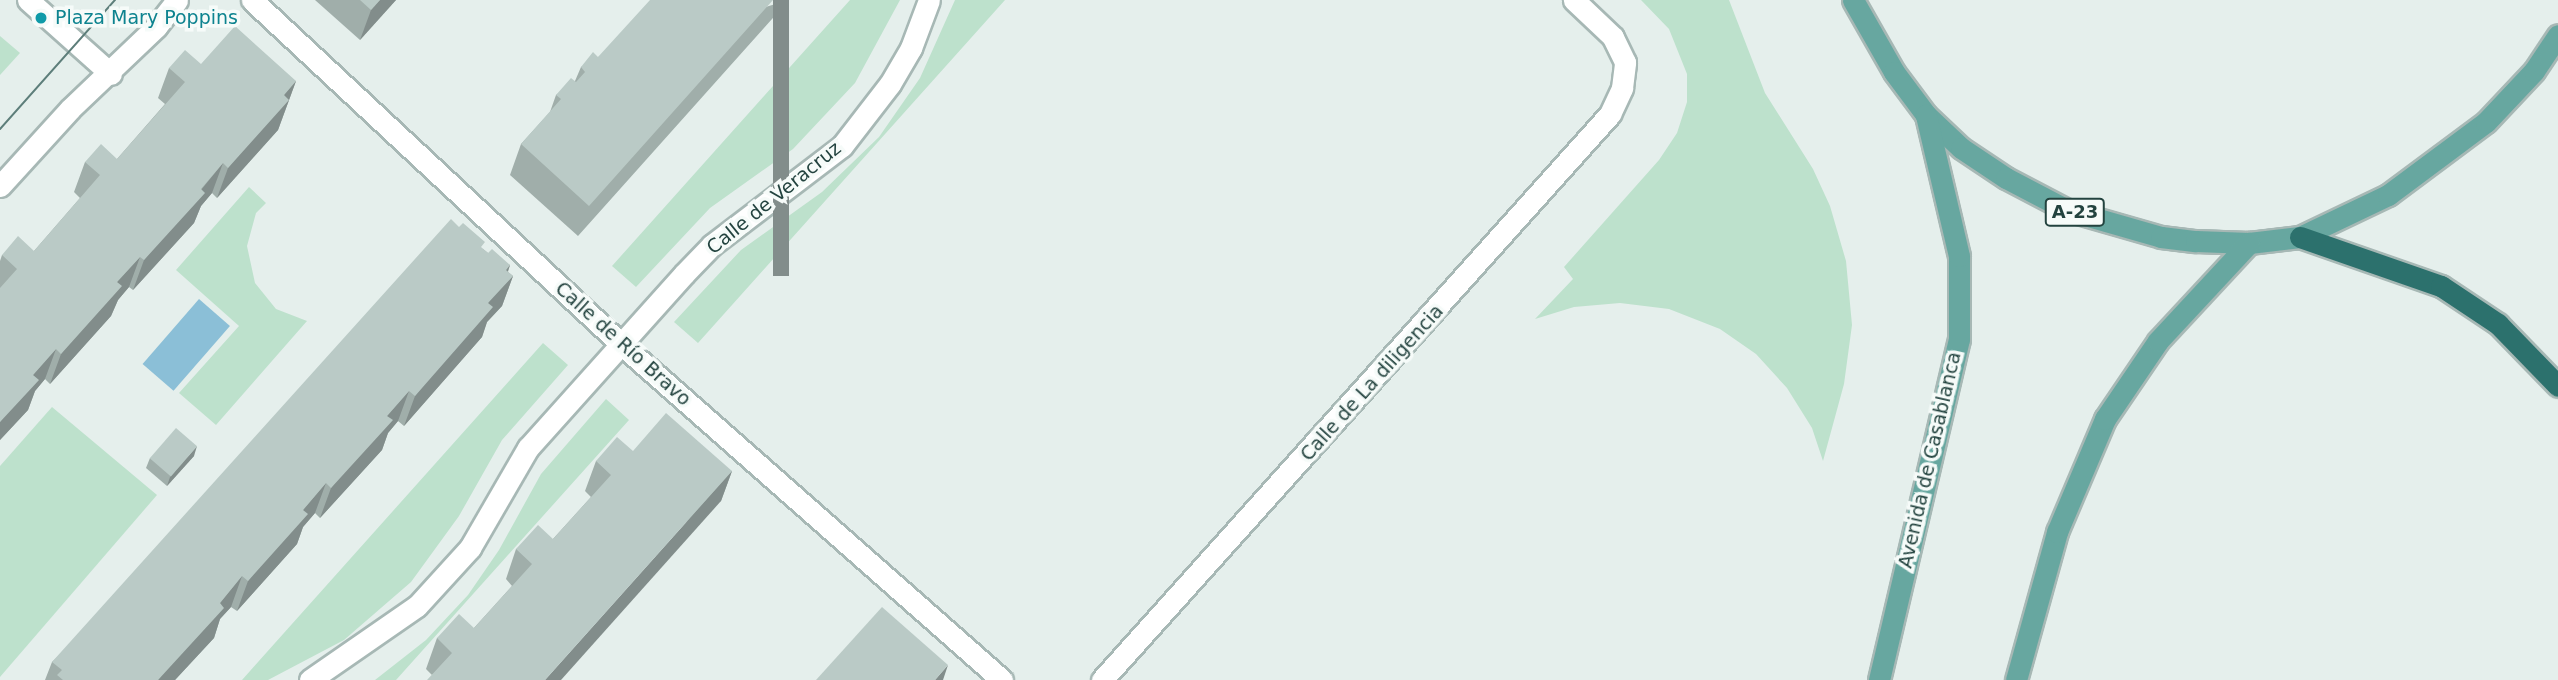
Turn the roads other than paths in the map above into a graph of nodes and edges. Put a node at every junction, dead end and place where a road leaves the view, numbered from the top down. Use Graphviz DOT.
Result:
graph roads {
  1 [pos="28,0"];
  2 [pos="177,0"];
  3 [pos="252,0"];
  4 [pos="929,0"];
  5 [pos="1574,0"];
  6 [pos="1853,0"];
  7 [pos="2558,35"];
  8 [pos="111,74"];
  9 [pos="1926,115"];
  10 [pos="0,186"];
  11 [pos="2300,237"];
  12 [pos="2249,243"];
  13 [pos="621,344"];
  14 [pos="2558,386"];
  15 [pos="310,680"];
  16 [pos="1002,680"];
  17 [pos="1102,680"];
  18 [pos="1879,680"];
  19 [pos="2016,680"];
  1 -- 8 [label="street"];
  2 -- 8 [label="street"];
  3 -- 13 [label="street, Calle de Río Bravo"];
  4 -- 13 [label="street, Calle de Veracruz"];
  5 -- 17 [label="street, Calle de La diligencia"];
  6 -- 9 [label="main road, A-23"];
  7 -- 11 [label="main road, A-23"];
  8 -- 10 [label="street"];
  9 -- 12 [label="main road, A-23"];
  9 -- 18 [label="main road, Avenida de Casablanca"];
  11 -- 12 [label="main road, A-23"];
  11 -- 14 [label="highway, A-23"];
  12 -- 19 [label="main road"];
  13 -- 15 [label="street, Calle de Veracruz"];
  13 -- 16 [label="street, Calle de Río Bravo"];
}
